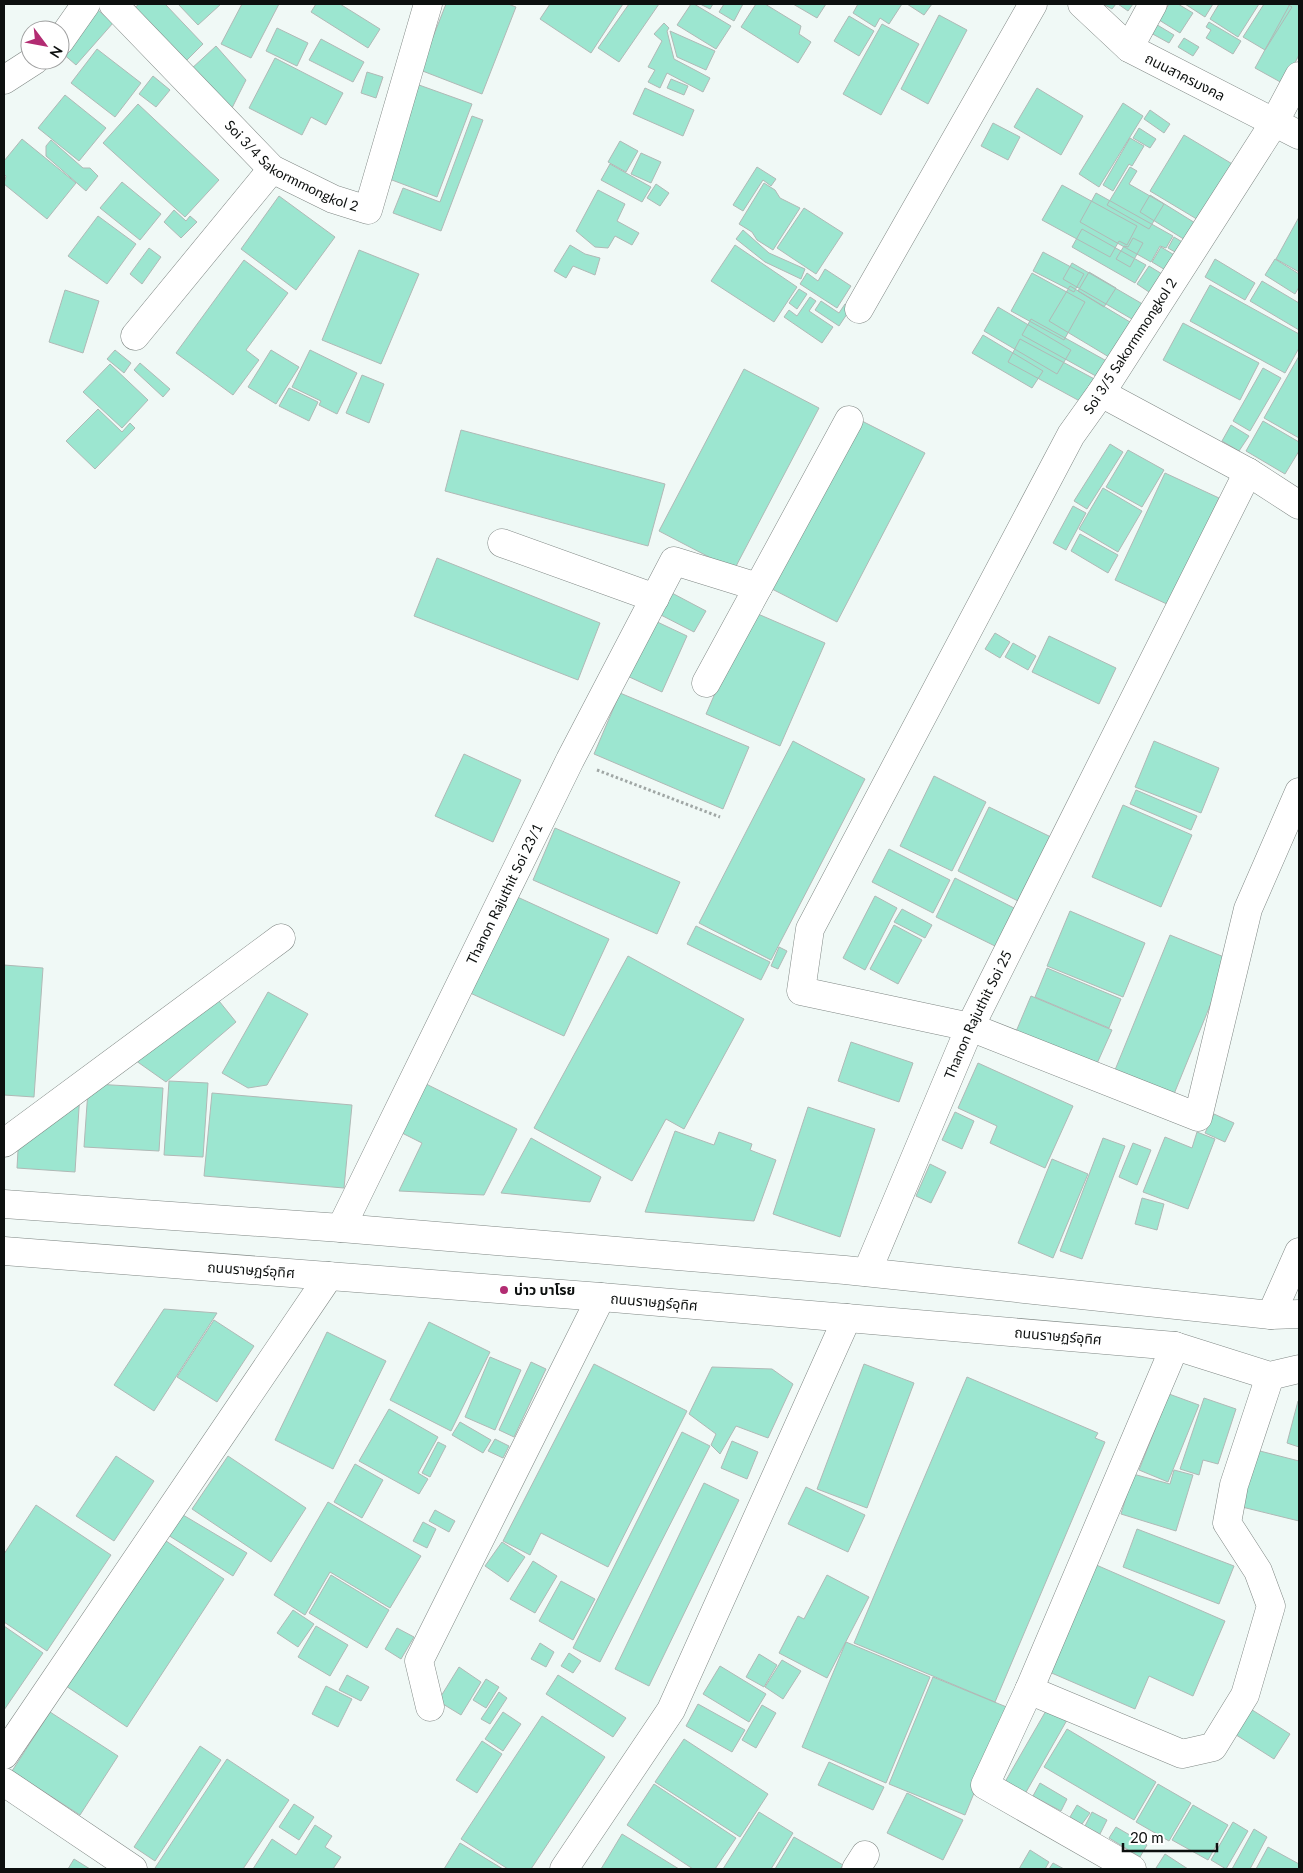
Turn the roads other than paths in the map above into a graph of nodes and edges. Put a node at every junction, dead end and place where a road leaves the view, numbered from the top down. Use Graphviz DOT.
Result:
graph roads {
  1 [pos="86,4"];
  2 [pos="113,4"];
  3 [pos="428,4"];
  4 [pos="1033,4"];
  5 [pos="1082,4"];
  6 [pos="1153,4"];
  7 [pos="70,27"];
  8 [pos="1129,48"];
  9 [pos="20,70"];
  10 [pos="1299,76"];
  11 [pos="4,80"];
  12 [pos="1274,123"];
  13 [pos="1299,135"];
  14 [pos="272,169"];
  15 [pos="859,309"];
  16 [pos="135,336"];
  17 [pos="1102,393"];
  18 [pos="849,420"];
  19 [pos="1248,472"];
  20 [pos="1299,505"];
  21 [pos="502,543"];
  22 [pos="758,587"];
  23 [pos="655,598"];
  24 [pos="706,683"];
  25 [pos="1299,792"];
  26 [pos="281,938"];
  27 [pos="970,1027"];
  28 [pos="4,1143"];
  29 [pos="4,1204"];
  30 [pos="341,1228"];
  31 [pos="4,1251"];
  32 [pos="1299,1252"];
  33 [pos="867,1272"];
  34 [pos="329,1276"];
  35 [pos="601,1297"];
  36 [pos="1299,1314"];
  37 [pos="1271,1315"];
  38 [pos="847,1318"];
  39 [pos="1175,1346"];
  40 [pos="1299,1369"];
  41 [pos="1270,1376"];
  42 [pos="1029,1690"];
  43 [pos="430,1707"];
  44 [pos="4,1755"];
  45 [pos="4,1782"];
  46 [pos="133,1869"];
  47 [pos="564,1869"];
  48 [pos="1132,1869"];
  1 -- 7 [label="street"];
  2 -- 14 [label="street, Soi 3/4 Sakormmongkol 2"];
  3 -- 14 [label="street, Soi 3/4 Sakormmongkol 2"];
  4 -- 15 [label="street"];
  5 -- 8 [label="street, ถนนสาครมงคล"];
  6 -- 8 [label="street"];
  8 -- 12 [label="street, ถนนสาครมงคล"];
  9 -- 11 [label="street"];
  10 -- 12 [label="street, Soi 3/5 Sakormmongkol 2"];
  12 -- 13 [label="street, ถนนสาครมงคล"];
  12 -- 17 [label="street, Soi 3/5 Sakormmongkol 2"];
  14 -- 16 [label="street"];
  17 -- 19 [label="street"];
  17 -- 27 [label="street, Soi 3/5 Sakormmongkol 2"];
  18 -- 22 [label="street"];
  19 -- 20 [label="street"];
  19 -- 27 [label="street, Thanon Rajuthit Soi 25"];
  21 -- 23 [label="street"];
  22 -- 23 [label="street, Thanon Rajuthit Soi 23/1"];
  22 -- 24 [label="street"];
  23 -- 30 [label="street, Thanon Rajuthit Soi 23/1"];
  25 -- 27 [label="street"];
  26 -- 28 [label="street"];
  27 -- 33 [label="street, Thanon Rajuthit Soi 25"];
  29 -- 30 [label="street"];
  30 -- 33 [label="street"];
  31 -- 34 [label="street, ถนนราษฏร์อุทิศ"];
  32 -- 37 [label="street"];
  33 -- 37 [label="street"];
  34 -- 35 [label="street, ถนนราษฏร์อุทิศ"];
  34 -- 44 [label="street"];
  35 -- 38 [label="street, ถนนราษฏร์อุทิศ"];
  35 -- 43 [label="street"];
  36 -- 37 [label="street"];
  38 -- 39 [label="street, ถนนราษฏร์อุทิศ"];
  38 -- 47 [label="street"];
  39 -- 41 [label="street, ถนนราษฏร์อุทิศ"];
  39 -- 42 [label="street"];
  40 -- 41 [label="street"];
  41 -- 42 [label="street"];
  42 -- 48 [label="street"];
  45 -- 46 [label="street"];
}
